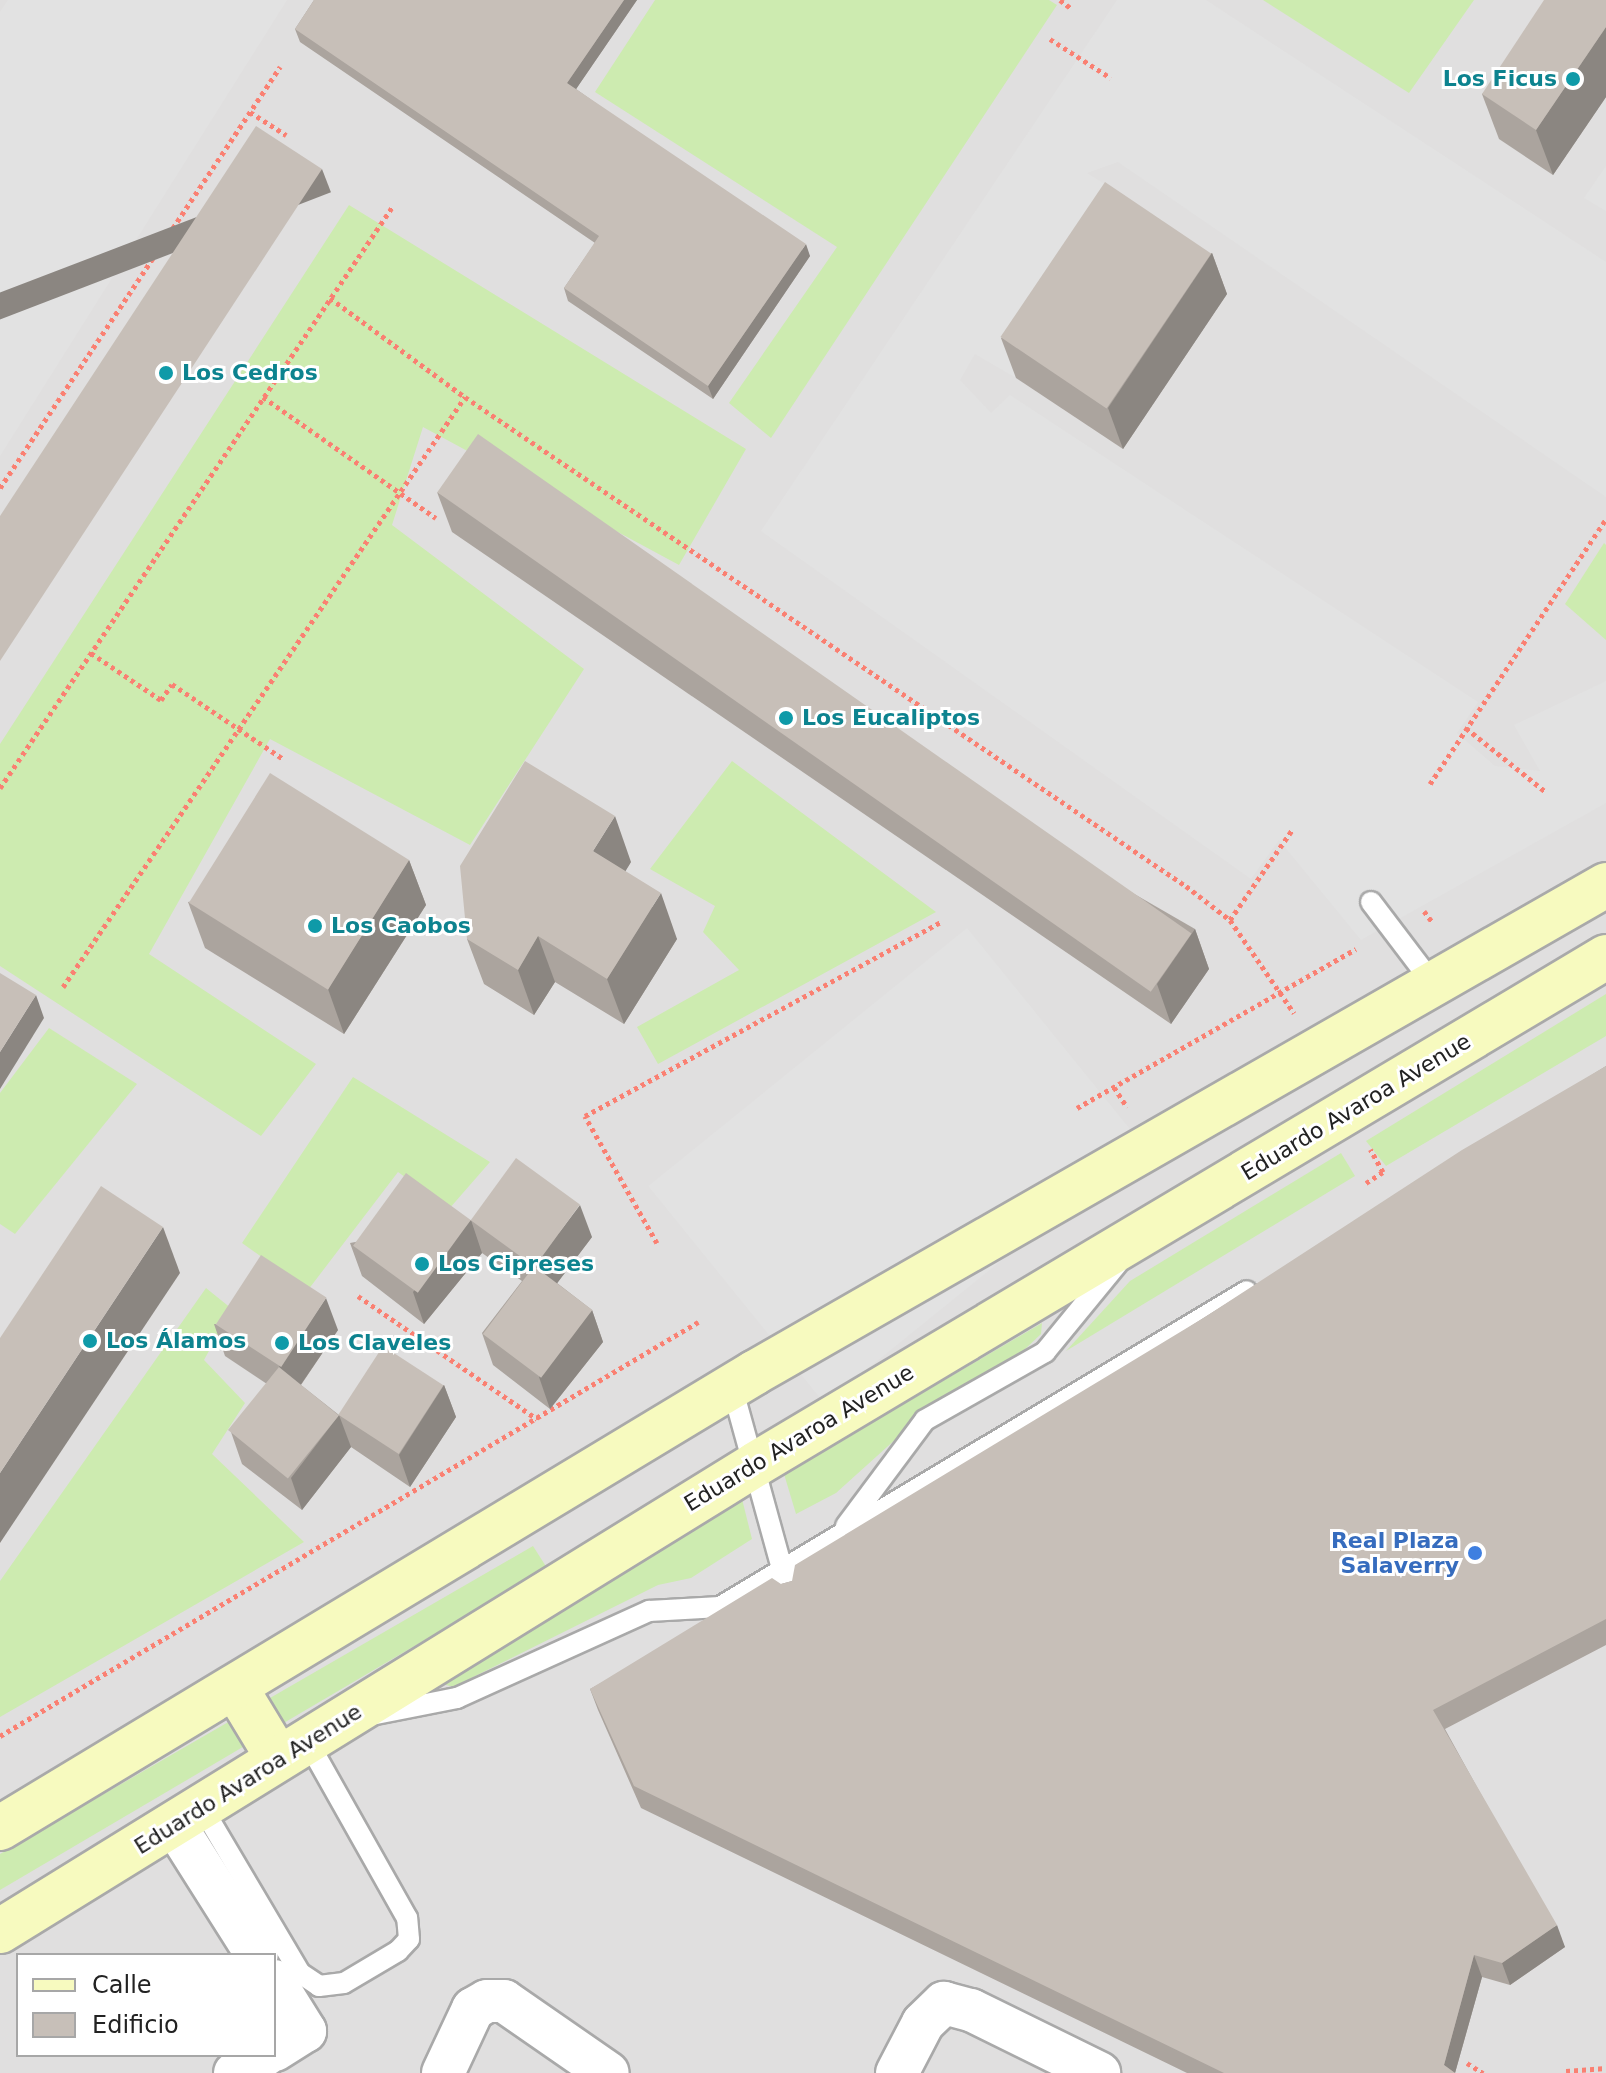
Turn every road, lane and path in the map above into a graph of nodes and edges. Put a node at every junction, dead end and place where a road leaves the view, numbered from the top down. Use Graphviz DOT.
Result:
graph roads {
  1 [pos="1060,0"];
  2 [pos="1072,9"];
  3 [pos="1050,39"];
  4 [pos="280,67"];
  5 [pos="1111,78"];
  6 [pos="250,112"];
  7 [pos="286,135"];
  8 [pos="393,206"];
  9 [pos="330,298"];
  10 [pos="263,397"];
  11 [pos="465,397"];
  12 [pos="0,488"];
  13 [pos="399,493"];
  14 [pos="436,518"];
  15 [pos="1606,519"];
  16 [pos="91,653"];
  17 [pos="1466,728"];
  18 [pos="239,729"];
  19 [pos="283,759"];
  20 [pos="1430,784"];
  21 [pos="0,788"];
  22 [pos="1546,792"];
  23 [pos="1292,830"];
  24 [pos="1606,885"];
  25 [pos="1371,902"];
  26 [pos="1230,920"];
  27 [pos="942,921"];
  28 [pos="1356,949"];
  29 [pos="1606,957"];
  30 [pos="1434,985"];
  31 [pos="63,987"];
  32 [pos="1281,990"];
  33 [pos="1299,1023"];
  34 [pos="1077,1108"];
  35 [pos="1368,1145"];
  36 [pos="1366,1183"];
  37 [pos="1143,1232"];
  38 [pos="657,1243"];
  39 [pos="1259,1284"];
  40 [pos="358,1296"];
  41 [pos="698,1322"];
  42 [pos="732,1387"];
  43 [pos="537,1419"];
  44 [pos="756,1464"];
  45 [pos="839,1536"];
  46 [pos="782,1570"];
  47 [pos="791,1593"];
  48 [pos="235,1687"];
  49 [pos="0,1736"];
  50 [pos="310,1740"];
  51 [pos="189,1818"];
  52 [pos="0,1828"];
  53 [pos="0,1931"];
  54 [pos="256,1953"];
  55 [pos="276,1984"];
  56 [pos="276,2049"];
  57 [pos="262,2057"];
  58 [pos="1467,2063"];
  59 [pos="1606,2068"];
  60 [pos="1082,2069"];
  61 [pos="1566,2071"];
  62 [pos="235,2073"];
  63 [pos="443,2073"];
  64 [pos="608,2073"];
  65 [pos="897,2073"];
  66 [pos="1483,2073"];
  1 -- 2 [label="path"];
  3 -- 5 [label="path"];
  4 -- 6 [label="path"];
  6 -- 7 [label="path"];
  6 -- 12 [label="path"];
  8 -- 9 [label="path"];
  9 -- 10 [label="path"];
  9 -- 11 [label="path"];
  10 -- 13 [label="path"];
  10 -- 16 [label="path"];
  11 -- 13 [label="path"];
  11 -- 26 [label="path"];
  13 -- 14 [label="path"];
  13 -- 18 [label="path"];
  15 -- 17 [label="path"];
  16 -- 18 [label="path"];
  16 -- 21 [label="path"];
  17 -- 20 [label="path"];
  17 -- 22 [label="path"];
  18 -- 19 [label="path"];
  18 -- 31 [label="path"];
  23 -- 26 [label="path"];
  24 -- 30 [label="main road"];
  25 -- 30 [label="lane"];
  26 -- 32 [label="path"];
  27 -- 38 [label="path"];
  28 -- 32 [label="path"];
  29 -- 37 [label="main road, Eduardo Avaroa Avenue"];
  30 -- 42 [label="main road"];
  32 -- 33 [label="path"];
  32 -- 34 [label="path"];
  35 -- 36 [label="path"];
  37 -- 44 [label="main road, Eduardo Avaroa Avenue"];
  37 -- 45 [label="lane"];
  39 -- 45 [label="lane"];
  40 -- 43 [label="path"];
  41 -- 43 [label="path"];
  42 -- 44 [label="lane"];
  42 -- 48 [label="main road"];
  43 -- 49 [label="path"];
  44 -- 46 [label="lane"];
  44 -- 50 [label="main road, Eduardo Avaroa Avenue"];
  45 -- 46 [label="lane"];
  46 -- 47 [label="lane"];
  46 -- 50 [label="lane"];
  48 -- 50 [label="main road"];
  48 -- 52 [label="main road"];
  50 -- 51 [label="main road, Eduardo Avaroa Avenue"];
  50 -- 51 [label="lane"];
  51 -- 53 [label="main road, Eduardo Avaroa Avenue"];
  51 -- 54 [label="street"];
  55 -- 56 [label="street"];
  57 -- 62 [label="street"];
  58 -- 66 [label="path"];
  59 -- 61 [label="path"];
  60 -- 65 [label="street"];
  63 -- 64 [label="street"];
}
